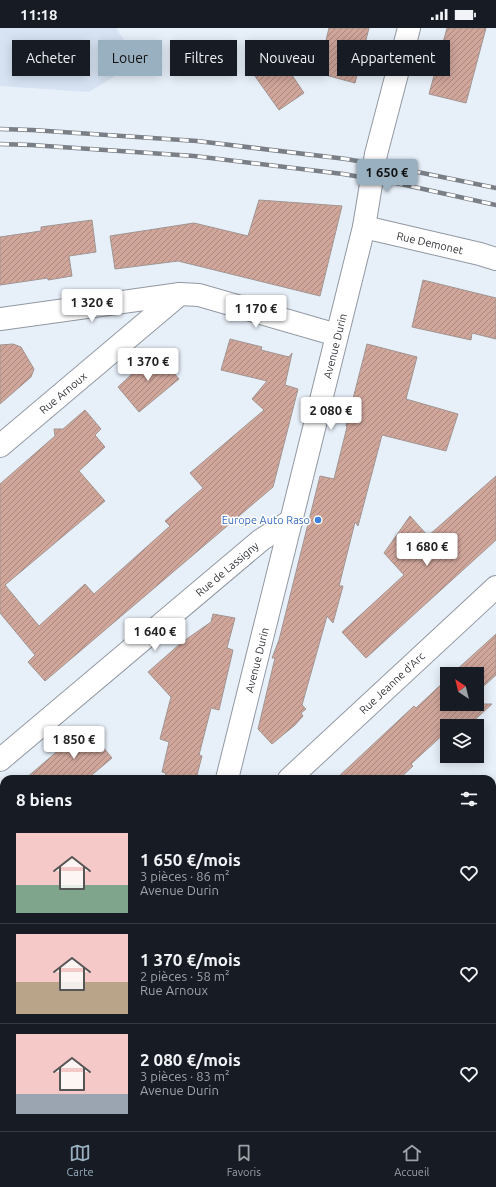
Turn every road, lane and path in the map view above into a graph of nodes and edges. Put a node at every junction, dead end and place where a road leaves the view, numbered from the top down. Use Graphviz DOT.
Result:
graph roads {
  1 [pos="409,28"];
  2 [pos="364,227"];
  3 [pos="496,259"];
  4 [pos="180,294"];
  5 [pos="0,319"];
  6 [pos="338,334"];
  7 [pos="0,446"];
  8 [pos="292,520"];
  9 [pos="496,587"];
  10 [pos="0,760"];
  11 [pos="228,775"];
  12 [pos="293,775"];
  1 -- 2 [label="street, Avenue Durin"];
  2 -- 3 [label="street, Rue Demonet"];
  2 -- 6 [label="street, Avenue Durin"];
  4 -- 5 [label="street"];
  4 -- 6 [label="street"];
  4 -- 7 [label="street, Rue Arnoux"];
  6 -- 8 [label="street, Avenue Durin"];
  8 -- 10 [label="street, Rue de Lassigny"];
  8 -- 11 [label="street, Avenue Durin"];
  9 -- 12 [label="street, Rue Jeanne d'Arc"];
}
